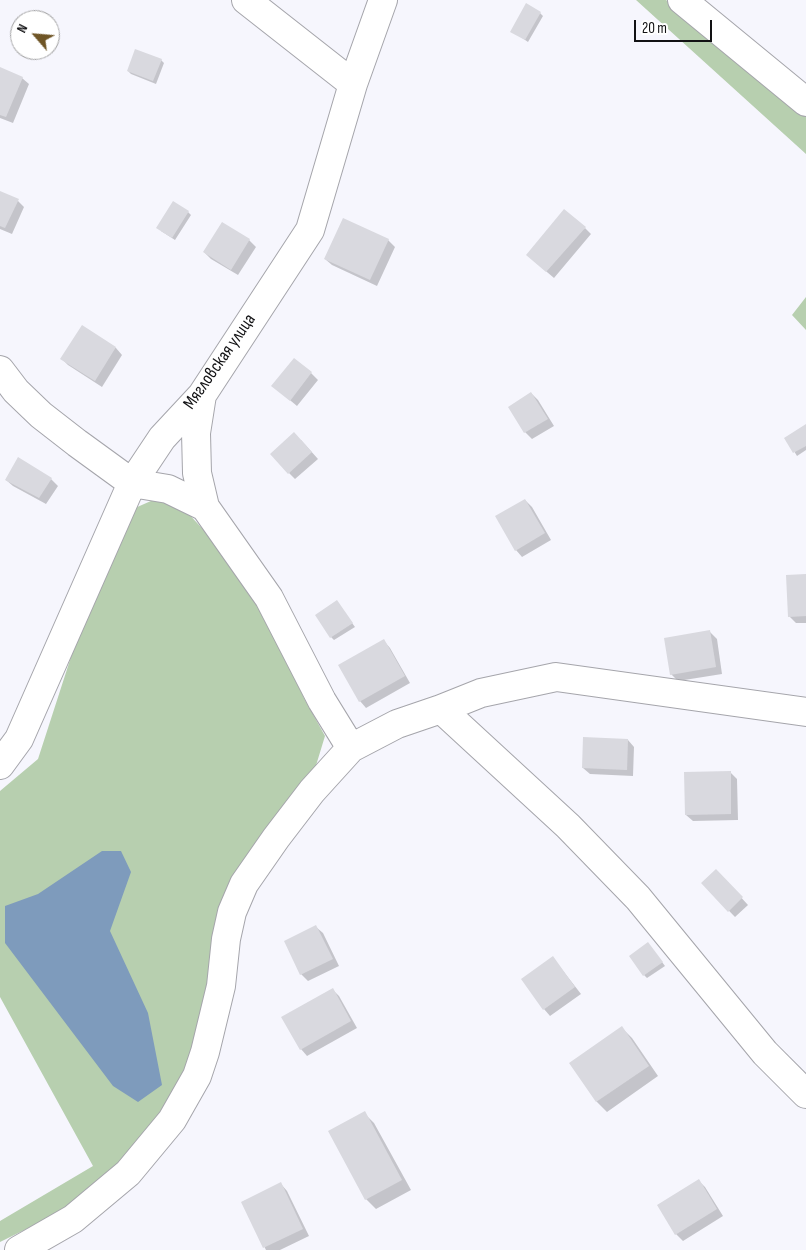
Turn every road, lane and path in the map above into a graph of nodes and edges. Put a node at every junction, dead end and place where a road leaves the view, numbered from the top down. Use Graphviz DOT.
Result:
graph roads {
  1 [pos="246,0"];
  2 [pos="383,0"];
  3 [pos="682,0"];
  4 [pos="354,84"];
  5 [pos="806,102"];
  6 [pos="0,370"];
  7 [pos="202,395"];
  8 [pos="132,483"];
  9 [pos="205,507"];
  10 [pos="441,709"];
  11 [pos="806,712"];
  12 [pos="350,748"];
  13 [pos="0,765"];
  14 [pos="806,1094"];
  15 [pos="19,1250"];
  1 -- 4 [label="street"];
  2 -- 4 [label="street, Мягловская улица"];
  3 -- 5 [label="street"];
  4 -- 7 [label="street, Мягловская улица"];
  6 -- 8 [label="street"];
  7 -- 8 [label="street, Мягловская улица"];
  7 -- 9 [label="street"];
  8 -- 9 [label="street"];
  8 -- 13 [label="street, Мягловская улица"];
  9 -- 12 [label="street"];
  10 -- 11 [label="street"];
  10 -- 12 [label="street"];
  10 -- 14 [label="street"];
  12 -- 15 [label="street"];
}
